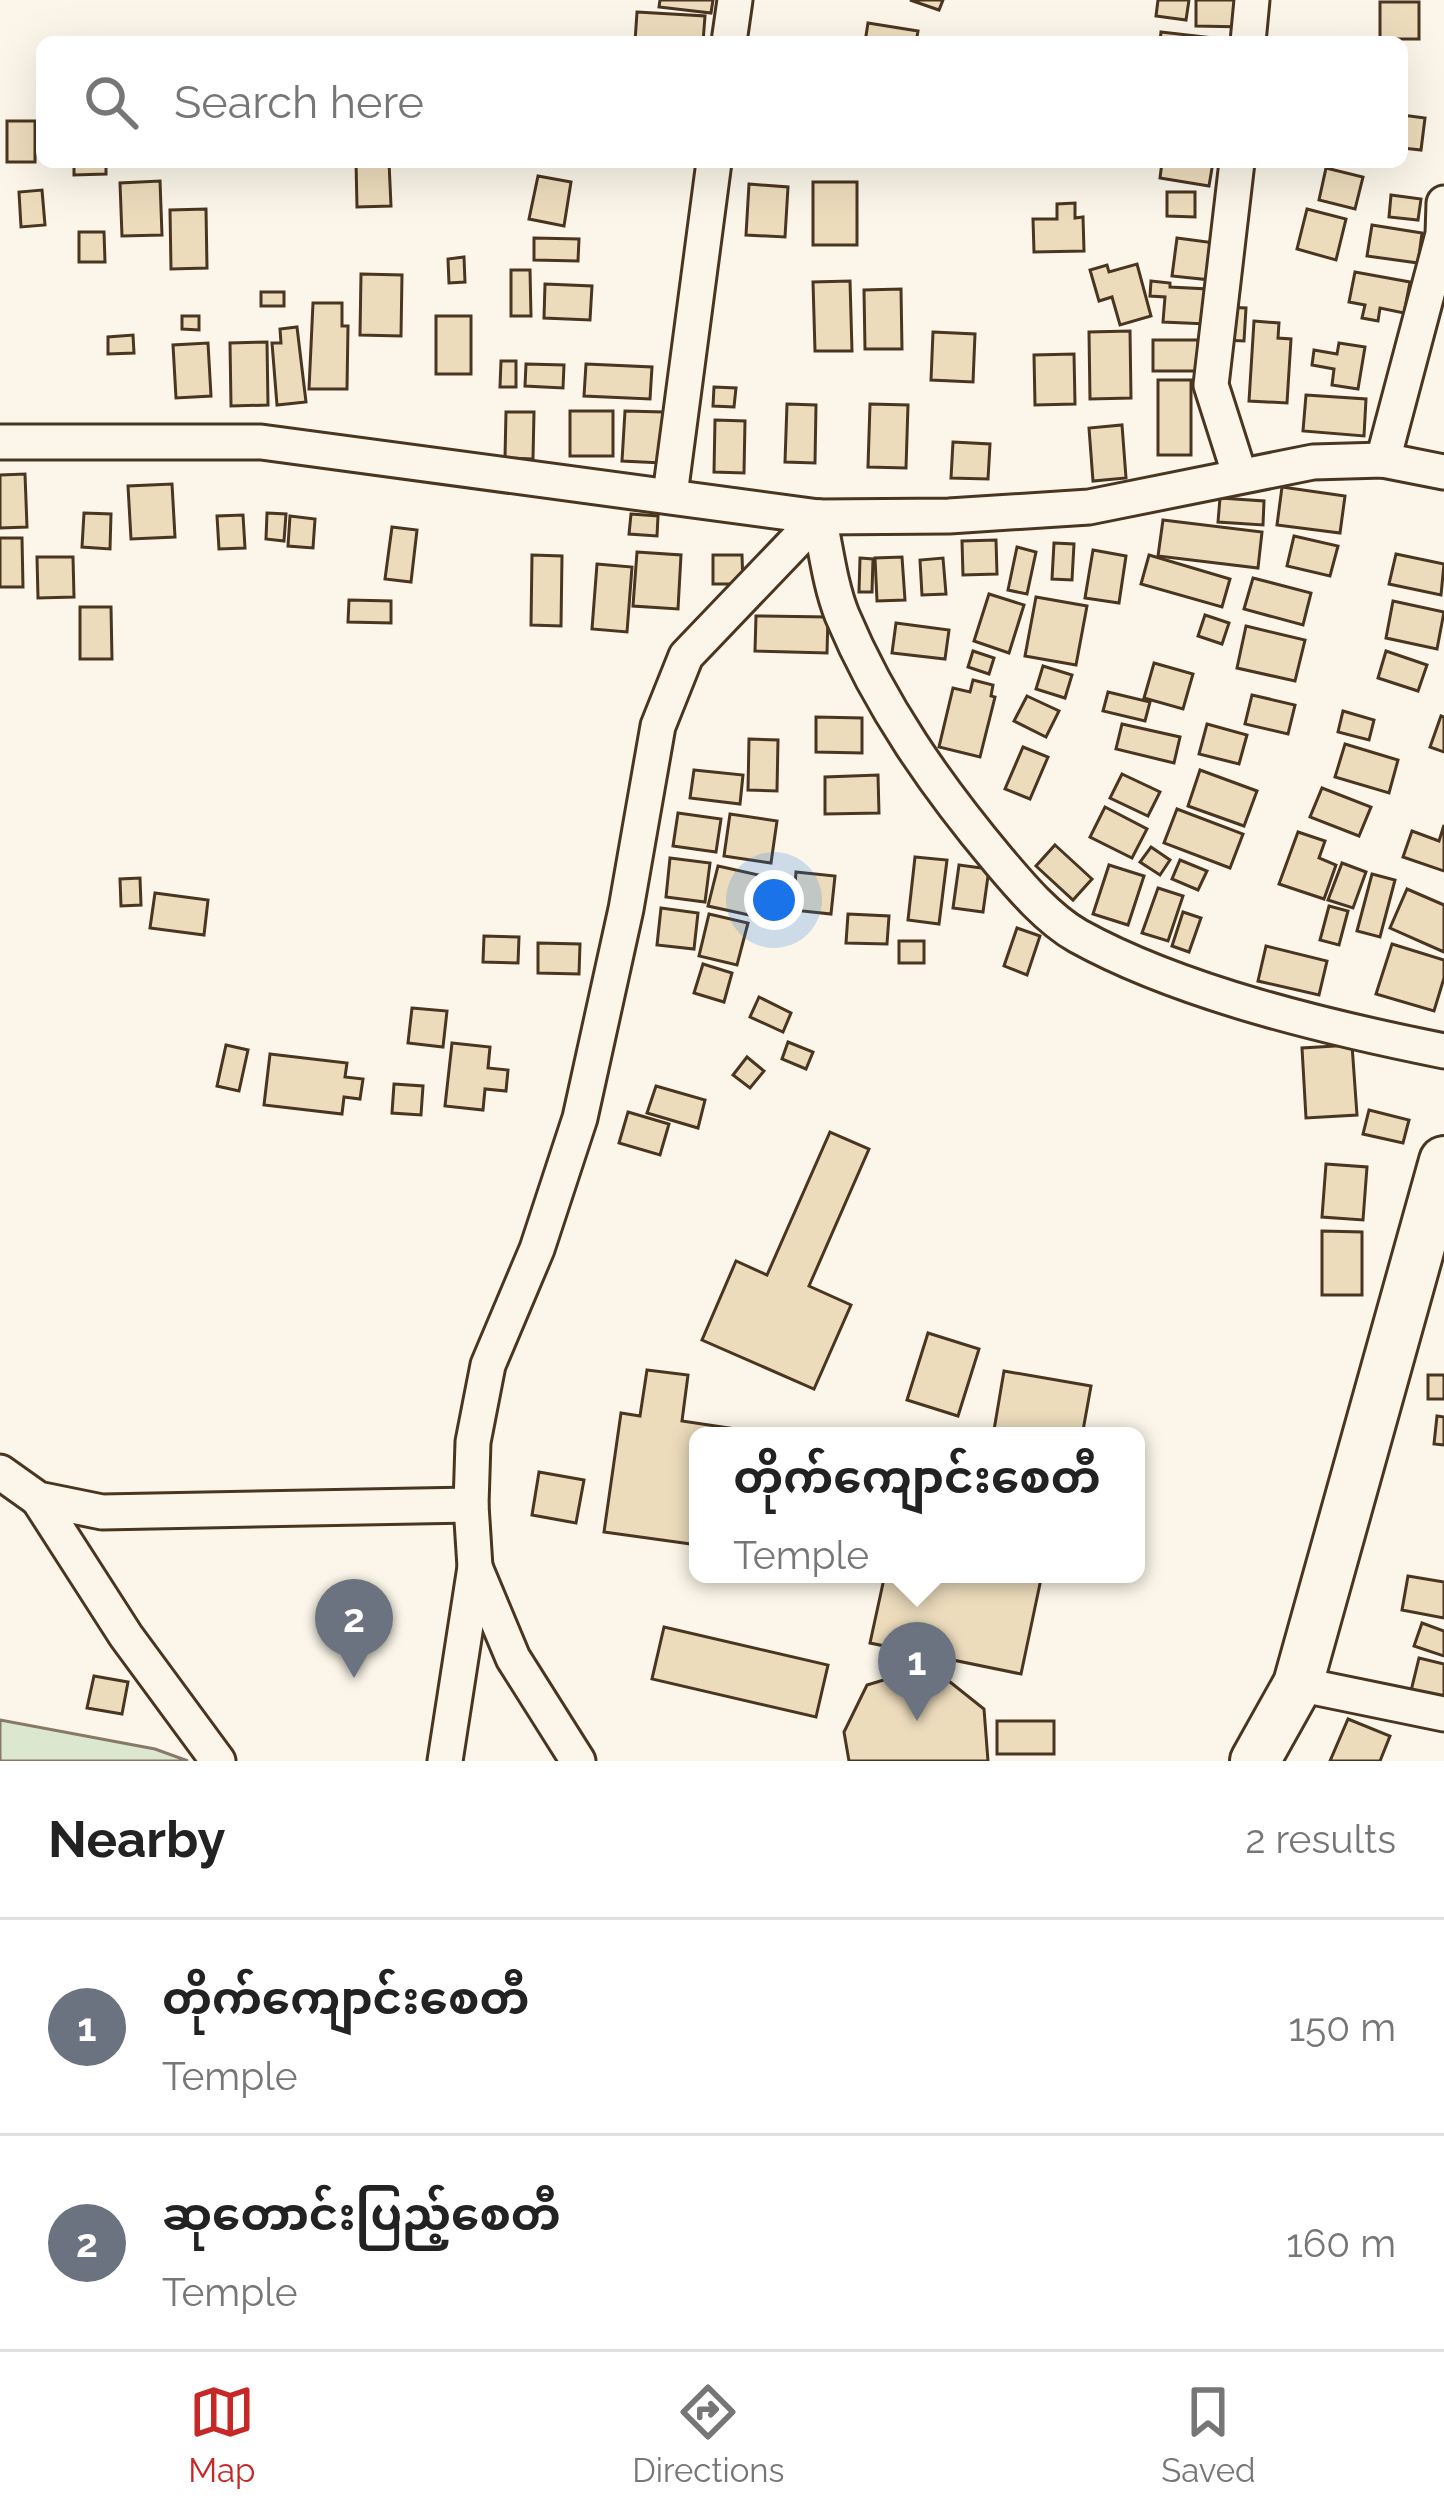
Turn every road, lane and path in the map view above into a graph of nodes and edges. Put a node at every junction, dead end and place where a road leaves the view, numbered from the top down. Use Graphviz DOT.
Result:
graph roads {
  1 [pos="735,0"];
  2 [pos="1252,0"];
  3 [pos="730,36"];
  4 [pos="1249,36"];
  5 [pos="713,168"];
  6 [pos="1236,168"];
  7 [pos="1444,203"];
  8 [pos="0,442"];
  9 [pos="1383,460"];
  10 [pos="1444,472"];
  11 [pos="1240,476"];
  12 [pos="670,495"];
  13 [pos="819,517"];
  14 [pos="1444,1051"];
  15 [pos="1444,1161"];
  16 [pos="0,1472"];
  17 [pos="38,1499"];
  18 [pos="471,1505"];
  19 [pos="475,1567"];
  20 [pos="1298,1684"];
  21 [pos="1444,1714"];
  22 [pos="218,1761"];
  23 [pos="445,1761"];
  24 [pos="578,1761"];
  25 [pos="1255,1761"];
  1 -- 3 [label="street"];
  2 -- 4 [label="street"];
  5 -- 12 [label="street"];
  6 -- 11 [label="street"];
  7 -- 9 [label="street"];
  8 -- 12 [label="street"];
  9 -- 10 [label="street"];
  9 -- 11 [label="street"];
  11 -- 13 [label="street"];
  12 -- 13 [label="street"];
  13 -- 14 [label="street"];
  13 -- 18 [label="street"];
  15 -- 20 [label="main road"];
  16 -- 17 [label="street"];
  17 -- 18 [label="street"];
  17 -- 22 [label="street"];
  18 -- 19 [label="street"];
  19 -- 23 [label="street"];
  19 -- 24 [label="street"];
  20 -- 21 [label="street"];
  20 -- 25 [label="main road"];
}
